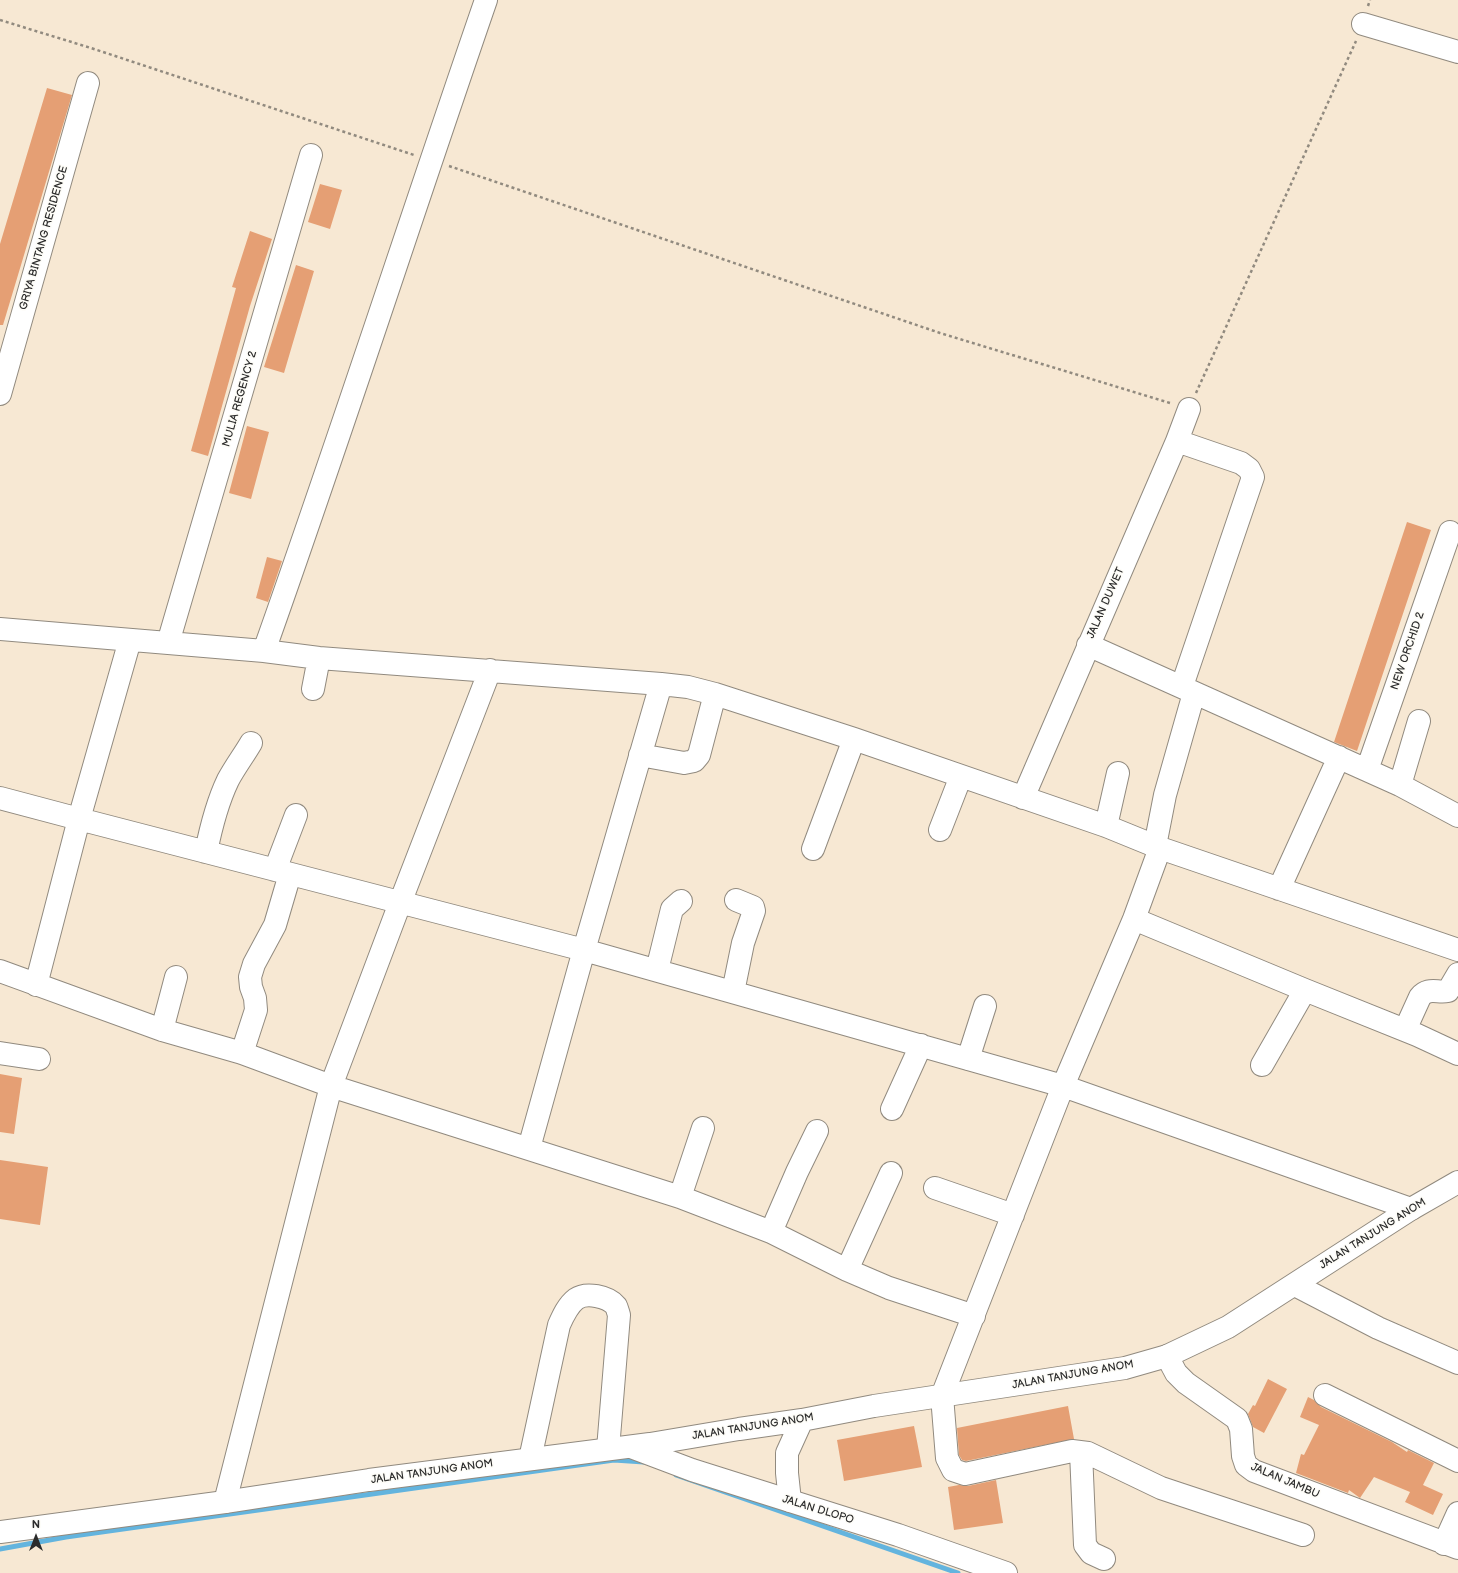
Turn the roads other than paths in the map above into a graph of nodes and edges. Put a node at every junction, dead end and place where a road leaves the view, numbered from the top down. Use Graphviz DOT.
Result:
graph roads {
  1 [pos="486,0"];
  2 [pos="1363,24"];
  3 [pos="1458,52"];
  4 [pos="88,83"];
  5 [pos="311,155"];
  6 [pos="0,394"];
  7 [pos="1189,409"];
  8 [pos="1177,441"];
  9 [pos="1450,532"];
  10 [pos="0,629"];
  11 [pos="130,640"];
  12 [pos="168,643"];
  13 [pos="1088,645"];
  14 [pos="264,651"];
  15 [pos="319,658"];
  16 [pos="490,670"];
  17 [pos="660,684"];
  18 [pos="313,689"];
  19 [pos="1188,690"];
  20 [pos="715,694"];
  21 [pos="1419,721"];
  22 [pos="854,739"];
  23 [pos="252,743"];
  24 [pos="640,755"];
  25 [pos="1339,757"];
  26 [pos="1367,770"];
  27 [pos="1118,773"];
  28 [pos="961,776"];
  29 [pos="1400,785"];
  30 [pos="0,798"];
  31 [pos="1023,798"];
  32 [pos="296,815"];
  33 [pos="1458,816"];
  34 [pos="79,819"];
  35 [pos="1106,826"];
  36 [pos="940,830"];
  37 [pos="1157,847"];
  38 [pos="813,848"];
  39 [pos="206,852"];
  40 [pos="282,872"];
  41 [pos="1279,889"];
  42 [pos="736,900"];
  43 [pos="681,901"];
  44 [pos="400,903"];
  45 [pos="1134,918"];
  46 [pos="584,950"];
  47 [pos="1458,950"];
  48 [pos="657,970"];
  49 [pos="0,971"];
  50 [pos="1458,974"];
  51 [pos="176,977"];
  52 [pos="36,985"];
  53 [pos="1304,990"];
  54 [pos="733,992"];
  55 [pos="985,1006"];
  56 [pos="162,1030"];
  57 [pos="1405,1030"];
  58 [pos="921,1045"];
  59 [pos="0,1053"];
  60 [pos="242,1053"];
  61 [pos="1458,1054"];
  62 [pos="39,1059"];
  63 [pos="968,1059"];
  64 [pos="1262,1065"];
  65 [pos="331,1086"];
  66 [pos="1063,1086"];
  67 [pos="892,1109"];
  68 [pos="703,1128"];
  69 [pos="817,1131"];
  70 [pos="530,1148"];
  71 [pos="891,1173"];
  72 [pos="1458,1182"];
  73 [pos="935,1188"];
  74 [pos="680,1197"];
  75 [pos="1411,1210"];
  76 [pos="1013,1215"];
  77 [pos="771,1232"];
  78 [pos="847,1270"];
  79 [pos="1295,1284"];
  80 [pos="974,1316"];
  81 [pos="1167,1356"];
  82 [pos="1458,1363"];
  83 [pos="1325,1395"];
  84 [pos="942,1396"];
  85 [pos="802,1420"];
  86 [pos="631,1447"];
  87 [pos="608,1449"];
  88 [pos="1081,1452"];
  89 [pos="530,1459"];
  90 [pos="1458,1461"];
  91 [pos="790,1501"];
  92 [pos="225,1502"];
  93 [pos="1458,1513"];
  94 [pos="0,1532"];
  95 [pos="1303,1535"];
  96 [pos="1451,1546"];
  97 [pos="1104,1559"];
  98 [pos="1006,1573"];
  1 -- 14 [label="street"];
  2 -- 3 [label="street"];
  4 -- 6 [label="street, GRIYA BINTANG RESIDENCE"];
  5 -- 12 [label="street, MULIA REGENCY 2"];
  7 -- 8 [label="street, JALAN DUWET"];
  8 -- 13 [label="street, JALAN DUWET"];
  8 -- 19 [label="street"];
  9 -- 26 [label="street, NEW ORCHID 2"];
  10 -- 11 [label="street"];
  11 -- 12 [label="street"];
  11 -- 34 [label="street"];
  12 -- 14 [label="street"];
  13 -- 19 [label="street"];
  13 -- 31 [label="street, JALAN DUWET"];
  14 -- 15 [label="street"];
  15 -- 16 [label="street"];
  15 -- 18 [label="street"];
  16 -- 17 [label="street"];
  16 -- 44 [label="street"];
  17 -- 20 [label="street"];
  17 -- 24 [label="street"];
  19 -- 25 [label="street"];
  19 -- 37 [label="street"];
  20 -- 22 [label="street"];
  20 -- 24 [label="street"];
  21 -- 29 [label="street"];
  22 -- 28 [label="street"];
  22 -- 38 [label="street"];
  23 -- 39 [label="street"];
  24 -- 46 [label="street"];
  25 -- 26 [label="street"];
  25 -- 41 [label="street"];
  26 -- 29 [label="street"];
  27 -- 35 [label="street"];
  28 -- 31 [label="street"];
  28 -- 36 [label="street"];
  29 -- 33 [label="street"];
  30 -- 34 [label="street"];
  31 -- 35 [label="street"];
  32 -- 40 [label="street"];
  34 -- 39 [label="street"];
  34 -- 52 [label="street"];
  35 -- 37 [label="street"];
  37 -- 41 [label="street"];
  37 -- 45 [label="street"];
  39 -- 40 [label="street"];
  40 -- 44 [label="street"];
  40 -- 60 [label="street"];
  41 -- 47 [label="street"];
  42 -- 54 [label="street"];
  43 -- 48 [label="street"];
  44 -- 46 [label="street"];
  44 -- 65 [label="street"];
  45 -- 53 [label="street"];
  45 -- 66 [label="street"];
  46 -- 48 [label="street"];
  46 -- 70 [label="street"];
  48 -- 54 [label="street"];
  49 -- 52 [label="street"];
  50 -- 57 [label="street"];
  51 -- 56 [label="street"];
  52 -- 56 [label="street"];
  53 -- 57 [label="street"];
  53 -- 64 [label="street"];
  54 -- 58 [label="street"];
  55 -- 63 [label="street"];
  56 -- 60 [label="street"];
  57 -- 61 [label="street"];
  58 -- 63 [label="street"];
  58 -- 67 [label="street"];
  59 -- 62 [label="street"];
  60 -- 65 [label="street"];
  63 -- 66 [label="street"];
  65 -- 70 [label="street"];
  65 -- 92 [label="street"];
  66 -- 75 [label="street"];
  66 -- 76 [label="street"];
  68 -- 74 [label="street"];
  69 -- 77 [label="street"];
  70 -- 74 [label="street"];
  71 -- 78 [label="street"];
  72 -- 75 [label="street, JALAN TANJUNG ANOM"];
  73 -- 76 [label="street"];
  74 -- 77 [label="street"];
  75 -- 79 [label="street, JALAN TANJUNG ANOM"];
  76 -- 80 [label="street"];
  77 -- 78 [label="street"];
  78 -- 80 [label="street"];
  79 -- 81 [label="street, JALAN TANJUNG ANOM"];
  79 -- 82 [label="street"];
  80 -- 84 [label="street"];
  81 -- 84 [label="street, JALAN TANJUNG ANOM"];
  81 -- 96 [label="street, JALAN JAMBU"];
  83 -- 90 [label="street"];
  84 -- 85 [label="street, JALAN TANJUNG ANOM"];
  84 -- 88 [label="street"];
  85 -- 86 [label="street, JALAN TANJUNG ANOM"];
  85 -- 91 [label="street"];
  86 -- 87 [label="street, JALAN TANJUNG ANOM"];
  86 -- 91 [label="street, JALAN DLOPO"];
  87 -- 89 [label="street, JALAN TANJUNG ANOM"];
  87 -- 89 [label="street"];
  88 -- 95 [label="street"];
  88 -- 97 [label="street"];
  89 -- 92 [label="street, JALAN TANJUNG ANOM"];
  91 -- 98 [label="street, JALAN DLOPO"];
  92 -- 94 [label="street, JALAN TANJUNG ANOM"];
  93 -- 96 [label="street"];
}
